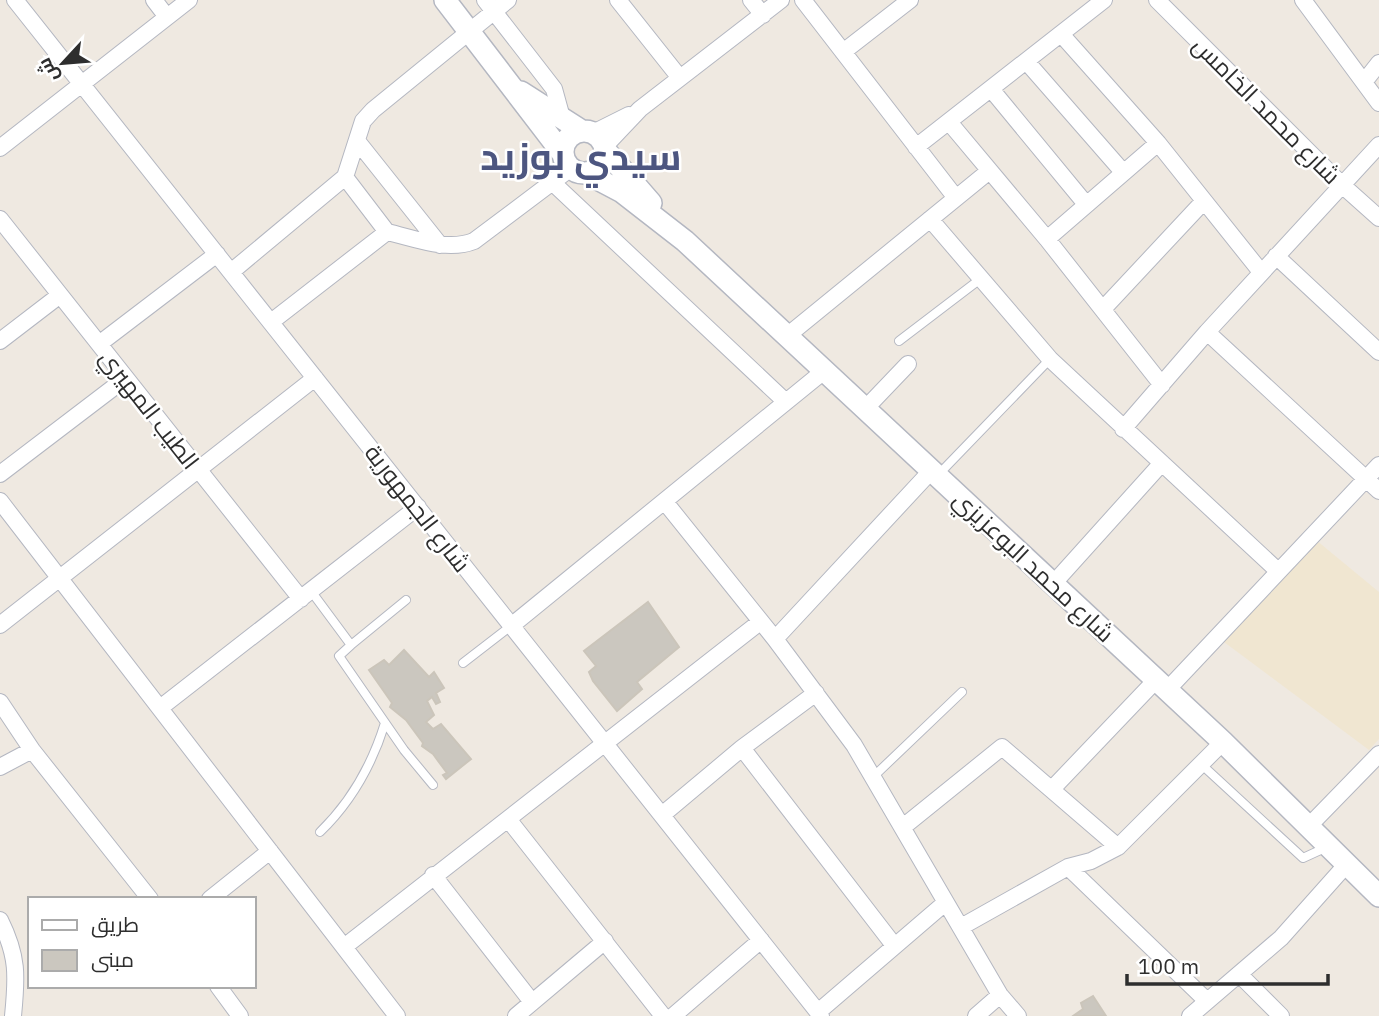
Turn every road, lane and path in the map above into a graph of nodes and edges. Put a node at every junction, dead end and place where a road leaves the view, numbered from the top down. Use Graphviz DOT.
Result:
graph roads {
  1 [pos="15,0"];
  2 [pos="154,0"];
  3 [pos="190,0"];
  4 [pos="445,0"];
  5 [pos="508,0"];
  6 [pos="618,0"];
  7 [pos="751,0"];
  8 [pos="781,0"];
  9 [pos="803,0"];
  10 [pos="910,0"];
  11 [pos="1104,0"];
  12 [pos="1157,0"];
  13 [pos="1303,0"];
  14 [pos="489,6"];
  15 [pos="762,15"];
  16 [pos="167,17"];
  17 [pos="469,31"];
  18 [pos="1061,34"];
  19 [pos="843,52"];
  20 [pos="1026,61"];
  21 [pos="1379,63"];
  22 [pos="680,78"];
  23 [pos="1364,82"];
  24 [pos="82,84"];
  25 [pos="510,86"];
  26 [pos="991,89"];
  27 [pos="1379,103"];
  28 [pos="562,118"];
  29 [pos="949,121"];
  30 [pos="596,140"];
  31 [pos="358,142"];
  32 [pos="1158,143"];
  33 [pos="1379,145"];
  34 [pos="916,147"];
  35 [pos="0,148"];
  36 [pos="573,165"];
  37 [pos="988,172"];
  38 [pos="1123,172"];
  39 [pos="345,177"];
  40 [pos="552,182"];
  41 [pos="1342,185"];
  42 [pos="956,198"];
  43 [pos="1203,202"];
  44 [pos="1085,203"];
  45 [pos="1379,218"];
  46 [pos="0,219"];
  47 [pos="930,219"];
  48 [pos="387,232"];
  49 [pos="1047,239"];
  50 [pos="685,241"];
  51 [pos="440,244"];
  52 [pos="217,254"];
  53 [pos="1276,256"];
  54 [pos="230,272"];
  55 [pos="1261,272"];
  56 [pos="979,280"];
  57 [pos="60,295"];
  58 [pos="1103,309"];
  59 [pos="271,322"];
  60 [pos="1207,331"];
  61 [pos="787,336"];
  62 [pos="0,341"];
  63 [pos="899,341"];
  64 [pos="99,344"];
  65 [pos="1379,352"];
  66 [pos="1050,359"];
  67 [pos="908,364"];
  68 [pos="824,371"];
  69 [pos="314,377"];
  70 [pos="126,378"];
  71 [pos="1162,385"];
  72 [pos="786,402"];
  73 [pos="865,409"];
  74 [pos="1124,429"];
  75 [pos="1161,464"];
  76 [pos="1379,465"];
  77 [pos="198,469"];
  78 [pos="934,473"];
  79 [pos="0,474"];
  80 [pos="1366,479"];
  81 [pos="1379,491"];
  82 [pos="0,500"];
  83 [pos="665,502"];
  84 [pos="418,508"];
  85 [pos="1278,571"];
  86 [pos="59,578"];
  87 [pos="1054,584"];
  88 [pos="306,594"];
  89 [pos="406,600"];
  90 [pos="760,622"];
  91 [pos="0,625"];
  92 [pos="511,626"];
  93 [pos="775,639"];
  94 [pos="351,645"];
  95 [pos="463,663"];
  96 [pos="1162,685"];
  97 [pos="962,692"];
  98 [pos="816,693"];
  99 [pos="0,702"];
  100 [pos="160,708"];
  101 [pos="385,723"];
  102 [pos="1223,742"];
  103 [pos="605,744"];
  104 [pos="742,748"];
  105 [pos="32,750"];
  106 [pos="1379,754"];
  107 [pos="1201,764"];
  108 [pos="0,767"];
  109 [pos="873,777"];
  110 [pos="433,785"];
  111 [pos="1052,789"];
  112 [pos="662,815"];
  113 [pos="508,819"];
  114 [pos="903,827"];
  115 [pos="1307,828"];
  116 [pos="320,832"];
  117 [pos="1118,847"];
  118 [pos="1328,847"];
  119 [pos="270,851"];
  120 [pos="1346,865"];
  121 [pos="1068,867"];
  122 [pos="433,875"];
  123 [pos="1379,896"];
  124 [pos="148,897"];
  125 [pos="212,897"];
  126 [pos="945,903"];
  127 [pos="0,920"];
  128 [pos="961,928"];
  129 [pos="761,940"];
  130 [pos="604,941"];
  131 [pos="893,944"];
  132 [pos="344,947"];
  133 [pos="23,972"];
  134 [pos="1239,974"];
  135 [pos="219,988"];
  136 [pos="1000,995"];
  137 [pos="1207,1001"];
  138 [pos="523,1011"];
  139 [pos="819,1014"];
  140 [pos="13,1016"];
  141 [pos="240,1016"];
  142 [pos="397,1016"];
  143 [pos="663,1016"];
  144 [pos="673,1016"];
  145 [pos="976,1016"];
  146 [pos="1018,1016"];
  147 [pos="1190,1016"];
  148 [pos="1281,1016"];
  1 -- 24 [label="street, شارع الجمهورية"];
  2 -- 16 [label="street"];
  3 -- 16 [label="street"];
  4 -- 17 [label="main road"];
  5 -- 14 [label="street"];
  6 -- 22 [label="street"];
  7 -- 15 [label="street"];
  8 -- 15 [label="street"];
  9 -- 19 [label="street"];
  10 -- 19 [label="street"];
  11 -- 18 [label="street"];
  12 -- 41 [label="street, شارع محمد الخامس"];
  13 -- 23 [label="street"];
  14 -- 17 [label="street"];
  14 -- 28 [label="street"];
  15 -- 22 [label="street"];
  16 -- 24 [label="street"];
  17 -- 25 [label="main road"];
  17 -- 31 [label="street"];
  18 -- 20 [label="street"];
  18 -- 32 [label="street"];
  19 -- 34 [label="street"];
  20 -- 26 [label="street"];
  20 -- 38 [label="street"];
  21 -- 23 [label="street"];
  22 -- 30 [label="street"];
  23 -- 27 [label="street"];
  24 -- 35 [label="street"];
  24 -- 52 [label="street, شارع الجمهورية"];
  25 -- 28 [label="main road, شارع محمد البوعزيزي"];
  25 -- 36 [label="main road"];
  26 -- 29 [label="street"];
  26 -- 44 [label="street"];
  28 -- 30 [label="main road, شارع محمد البوعزيزي"];
  29 -- 34 [label="street"];
  29 -- 37 [label="street"];
  30 -- 36 [label="main road"];
  30 -- 36 [label="main road"];
  30 -- 50 [label="main road, شارع محمد البوعزيزي"];
  31 -- 39 [label="street"];
  31 -- 51 [label="street"];
  32 -- 38 [label="street"];
  32 -- 43 [label="street"];
  33 -- 41 [label="street"];
  34 -- 42 [label="street"];
  36 -- 40 [label="street"];
  36 -- 50 [label="main road, شارع محمد البوعزيزي"];
  37 -- 42 [label="street"];
  37 -- 49 [label="street"];
  38 -- 44 [label="street"];
  39 -- 48 [label="street"];
  39 -- 54 [label="street"];
  40 -- 51 [label="street"];
  40 -- 72 [label="street"];
  41 -- 45 [label="street, شارع محمد الخامس"];
  41 -- 53 [label="street"];
  42 -- 47 [label="street"];
  43 -- 55 [label="street"];
  43 -- 58 [label="street"];
  44 -- 49 [label="street"];
  46 -- 57 [label="street, الطيب المهيري"];
  47 -- 56 [label="street"];
  47 -- 61 [label="street"];
  48 -- 51 [label="street"];
  48 -- 59 [label="street"];
  49 -- 58 [label="street"];
  50 -- 61 [label="main road, شارع محمد البوعزيزي"];
  52 -- 54 [label="street, شارع الجمهورية"];
  52 -- 64 [label="street"];
  53 -- 55 [label="street"];
  53 -- 65 [label="street"];
  54 -- 59 [label="street, شارع الجمهورية"];
  55 -- 60 [label="street"];
  56 -- 63 [label="lane"];
  56 -- 66 [label="street"];
  57 -- 62 [label="street"];
  57 -- 64 [label="street, الطيب المهيري"];
  58 -- 71 [label="street"];
  59 -- 69 [label="street, شارع الجمهورية"];
  60 -- 71 [label="street"];
  60 -- 80 [label="street"];
  61 -- 68 [label="main road, شارع محمد البوعزيزي"];
  64 -- 70 [label="street, الطيب المهيري"];
  66 -- 74 [label="street"];
  66 -- 78 [label="lane"];
  67 -- 73 [label="street"];
  68 -- 72 [label="street"];
  68 -- 73 [label="main road, شارع محمد البوعزيزي"];
  69 -- 77 [label="street"];
  69 -- 84 [label="street, شارع الجمهورية"];
  70 -- 77 [label="street, الطيب المهيري"];
  70 -- 79 [label="street"];
  71 -- 74 [label="street"];
  72 -- 83 [label="street"];
  73 -- 78 [label="main road, شارع محمد البوعزيزي"];
  74 -- 75 [label="street"];
  75 -- 85 [label="street"];
  75 -- 87 [label="street"];
  76 -- 80 [label="street"];
  77 -- 86 [label="street"];
  77 -- 88 [label="street, الطيب المهيري"];
  78 -- 87 [label="main road, شارع محمد البوعزيزي"];
  78 -- 93 [label="street"];
  80 -- 81 [label="street"];
  80 -- 85 [label="street"];
  82 -- 86 [label="street"];
  83 -- 90 [label="street"];
  83 -- 92 [label="street"];
  84 -- 88 [label="street"];
  84 -- 92 [label="street, شارع الجمهورية"];
  85 -- 96 [label="street"];
  86 -- 91 [label="street"];
  86 -- 100 [label="street"];
  87 -- 96 [label="main road, شارع محمد البوعزيزي"];
  88 -- 94 [label="lane"];
  88 -- 100 [label="street"];
  89 -- 94 [label="lane"];
  90 -- 93 [label="street"];
  90 -- 103 [label="street"];
  92 -- 95 [label="lane"];
  92 -- 103 [label="street, شارع الجمهورية"];
  93 -- 98 [label="street"];
  94 -- 101 [label="lane"];
  96 -- 102 [label="main road, شارع محمد البوعزيزي"];
  96 -- 111 [label="street"];
  97 -- 109 [label="lane"];
  98 -- 104 [label="street"];
  98 -- 109 [label="street"];
  99 -- 105 [label="street"];
  100 -- 119 [label="street"];
  101 -- 110 [label="lane"];
  101 -- 116 [label="lane"];
  102 -- 107 [label="street"];
  102 -- 115 [label="main road, شارع محمد البوعزيزي"];
  103 -- 112 [label="street, شارع الجمهورية"];
  103 -- 113 [label="street"];
  104 -- 112 [label="street"];
  104 -- 131 [label="street"];
  105 -- 108 [label="street"];
  105 -- 124 [label="street"];
  106 -- 115 [label="street"];
  107 -- 117 [label="street"];
  107 -- 118 [label="lane"];
  109 -- 114 [label="street"];
  111 -- 114 [label="street"];
  111 -- 117 [label="street"];
  112 -- 129 [label="street, شارع الجمهورية"];
  113 -- 122 [label="street"];
  113 -- 130 [label="street"];
  114 -- 126 [label="street"];
  115 -- 118 [label="main road, شارع محمد البوعزيزي"];
  117 -- 121 [label="street"];
  118 -- 120 [label="main road, شارع محمد البوعزيزي"];
  119 -- 125 [label="street"];
  119 -- 132 [label="street"];
  120 -- 123 [label="main road, شارع محمد البوعزيزي"];
  120 -- 134 [label="street"];
  121 -- 128 [label="street"];
  121 -- 137 [label="street"];
  122 -- 132 [label="street"];
  122 -- 138 [label="street"];
  126 -- 128 [label="street"];
  126 -- 131 [label="street"];
  127 -- 133 [label="street"];
  128 -- 136 [label="street"];
  129 -- 139 [label="street, شارع الجمهورية"];
  129 -- 144 [label="street"];
  130 -- 138 [label="street"];
  130 -- 143 [label="street"];
  131 -- 139 [label="street"];
  132 -- 142 [label="street"];
  133 -- 140 [label="street"];
  134 -- 137 [label="street"];
  134 -- 148 [label="street"];
  135 -- 141 [label="street"];
  136 -- 145 [label="street"];
  136 -- 146 [label="street"];
  137 -- 147 [label="street"];
}
